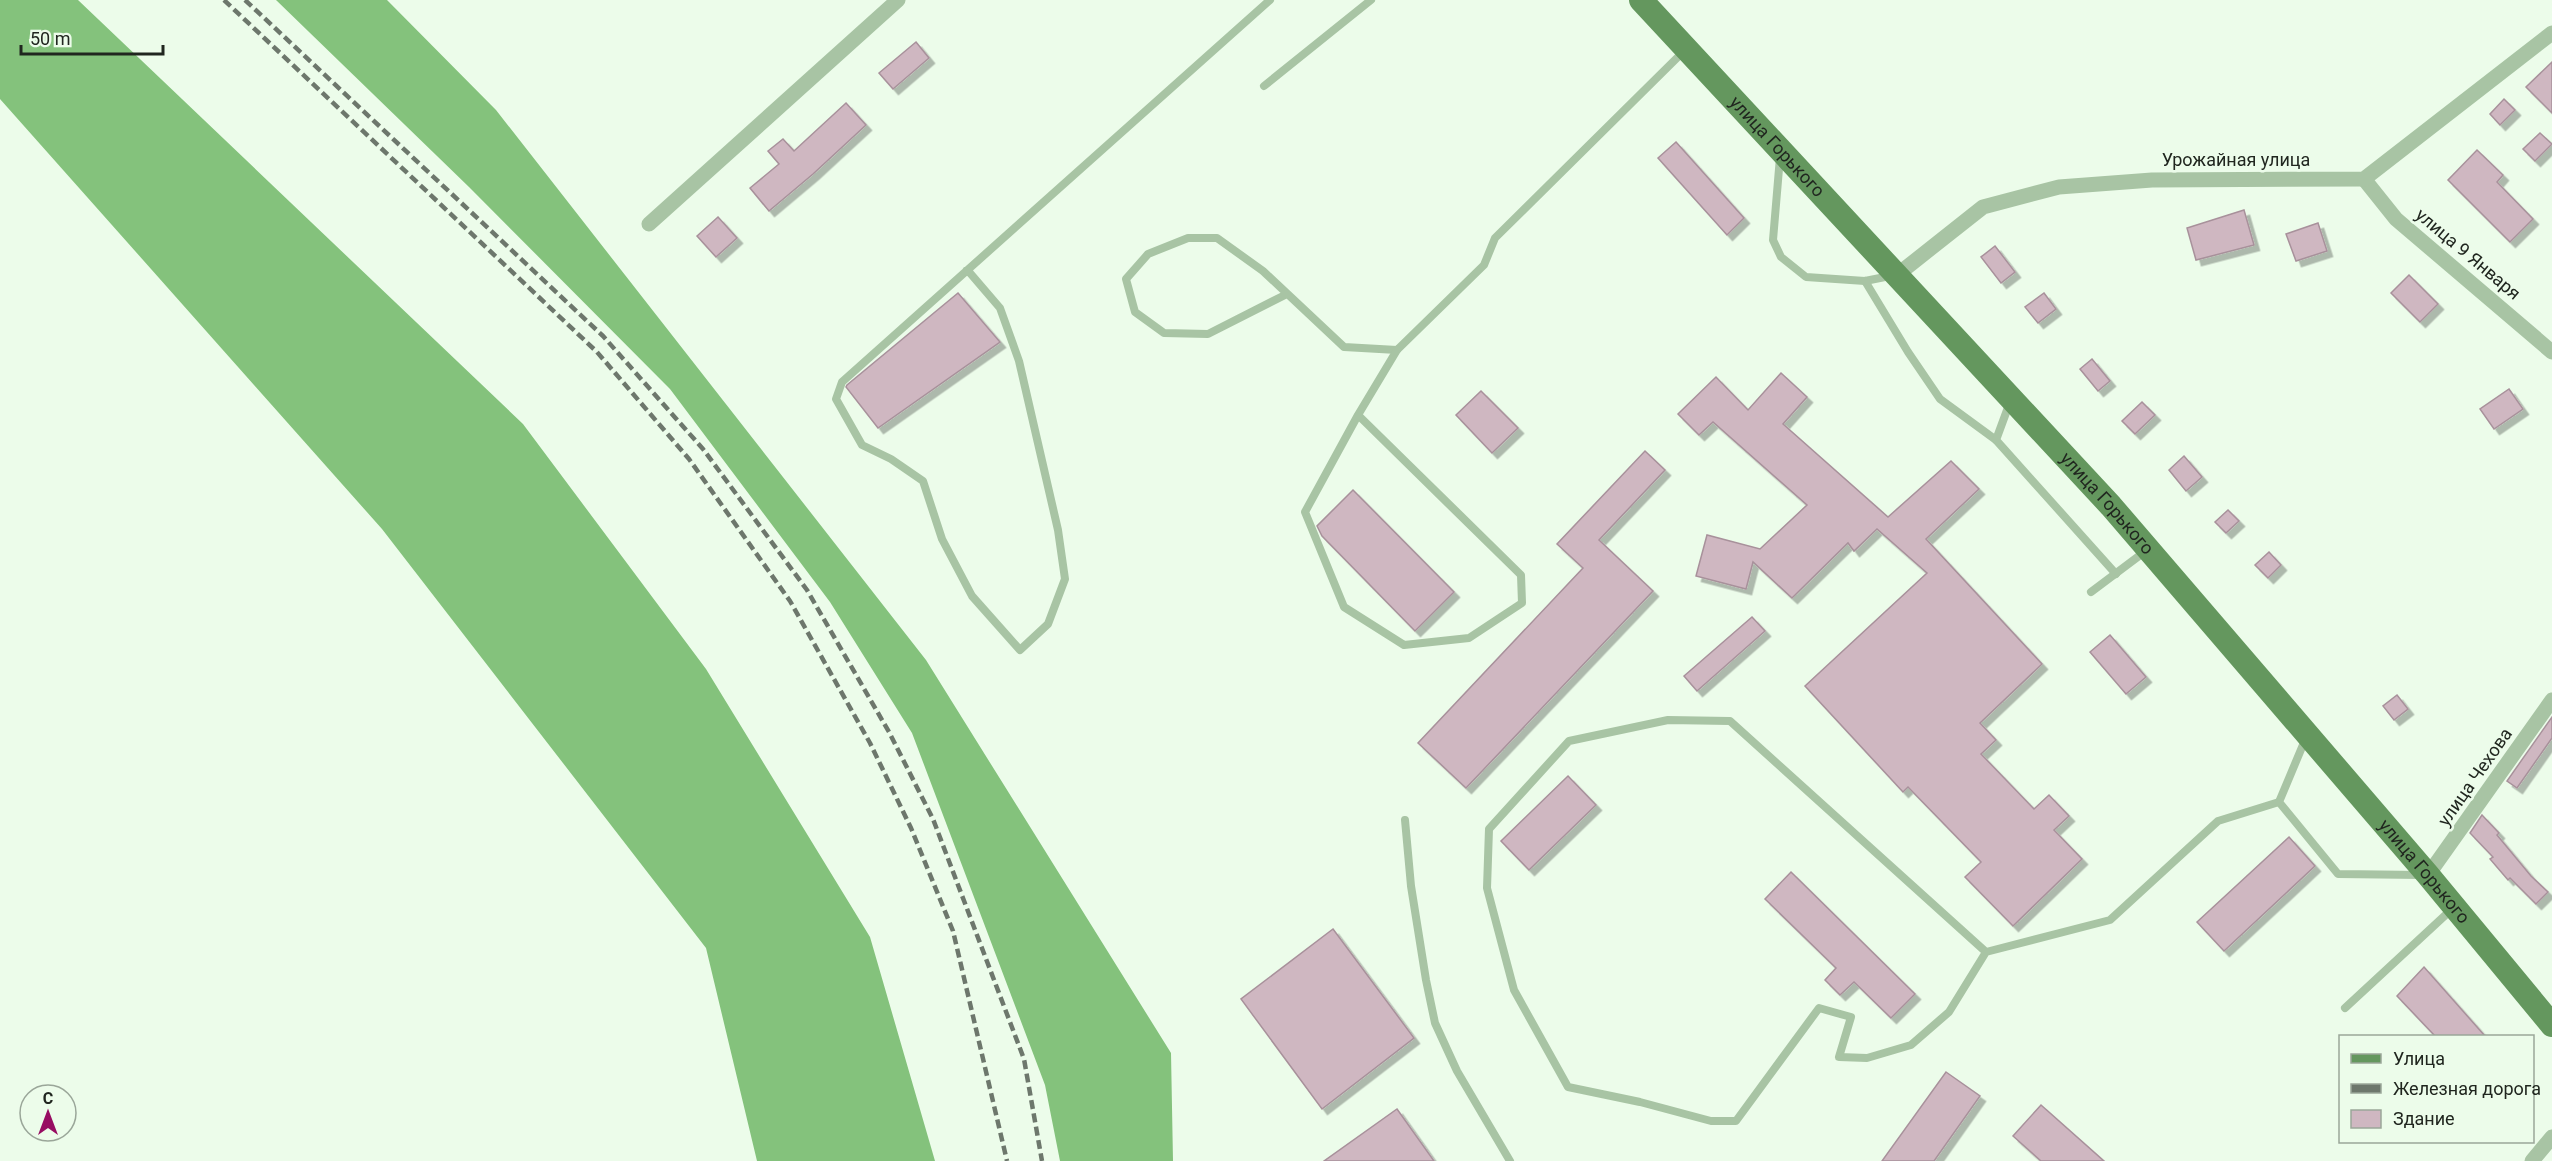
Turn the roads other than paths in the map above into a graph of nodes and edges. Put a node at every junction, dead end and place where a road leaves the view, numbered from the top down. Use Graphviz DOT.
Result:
graph roads {
  1 [pos="898,0"];
  2 [pos="1270,0"];
  3 [pos="1371,0"];
  4 [pos="1641,0"];
  5 [pos="2552,33"];
  6 [pos="1686,49"];
  7 [pos="1264,86"];
  8 [pos="1780,150"];
  9 [pos="2364,179"];
  10 [pos="649,224"];
  11 [pos="966,271"];
  12 [pos="1897,275"];
  13 [pos="1865,281"];
  14 [pos="1287,294"];
  15 [pos="1397,351"];
  16 [pos="2552,352"];
  17 [pos="2011,399"];
  18 [pos="1358,415"];
  19 [pos="1996,440"];
  20 [pos="2148,549"];
  21 [pos="2115,574"];
  22 [pos="2091,592"];
  23 [pos="2552,700"];
  24 [pos="2307,736"];
  25 [pos="2279,802"];
  26 [pos="1405,820"];
  27 [pos="2428,875"];
  28 [pos="2453,908"];
  29 [pos="1986,952"];
  30 [pos="2345,1008"];
  31 [pos="2552,1025"];
  32 [pos="2552,1137"];
  33 [pos="1510,1161"];
  34 [pos="2532,1161"];
  1 -- 10 [label="street"];
  2 -- 11 [label="lane"];
  3 -- 7 [label="lane"];
  4 -- 6 [label="main road, улица Горького"];
  5 -- 9 [label="street"];
  6 -- 8 [label="main road, улица Горького"];
  6 -- 15 [label="lane"];
  8 -- 12 [label="main road, улица Горького"];
  8 -- 13 [label="lane"];
  9 -- 12 [label="street, Урожайная улица"];
  9 -- 16 [label="street, улица 9 Января"];
  11 -- 11 [label="lane"];
  12 -- 13 [label="lane"];
  12 -- 17 [label="main road, улица Горького"];
  13 -- 19 [label="lane"];
  14 -- 14 [label="lane"];
  14 -- 15 [label="lane"];
  15 -- 18 [label="lane"];
  17 -- 19 [label="lane"];
  17 -- 20 [label="main road, улица Горького"];
  18 -- 18 [label="lane"];
  19 -- 21 [label="lane"];
  20 -- 21 [label="lane"];
  20 -- 24 [label="main road, улица Горького"];
  21 -- 22 [label="lane"];
  23 -- 27 [label="street, улица Чехова"];
  24 -- 25 [label="lane"];
  24 -- 27 [label="main road, улица Горького"];
  25 -- 27 [label="lane"];
  25 -- 29 [label="lane"];
  26 -- 33 [label="lane"];
  27 -- 28 [label="main road, улица Горького"];
  28 -- 30 [label="lane"];
  28 -- 31 [label="main road, улица Горького"];
  29 -- 29 [label="lane"];
  32 -- 34 [label="street"];
}
